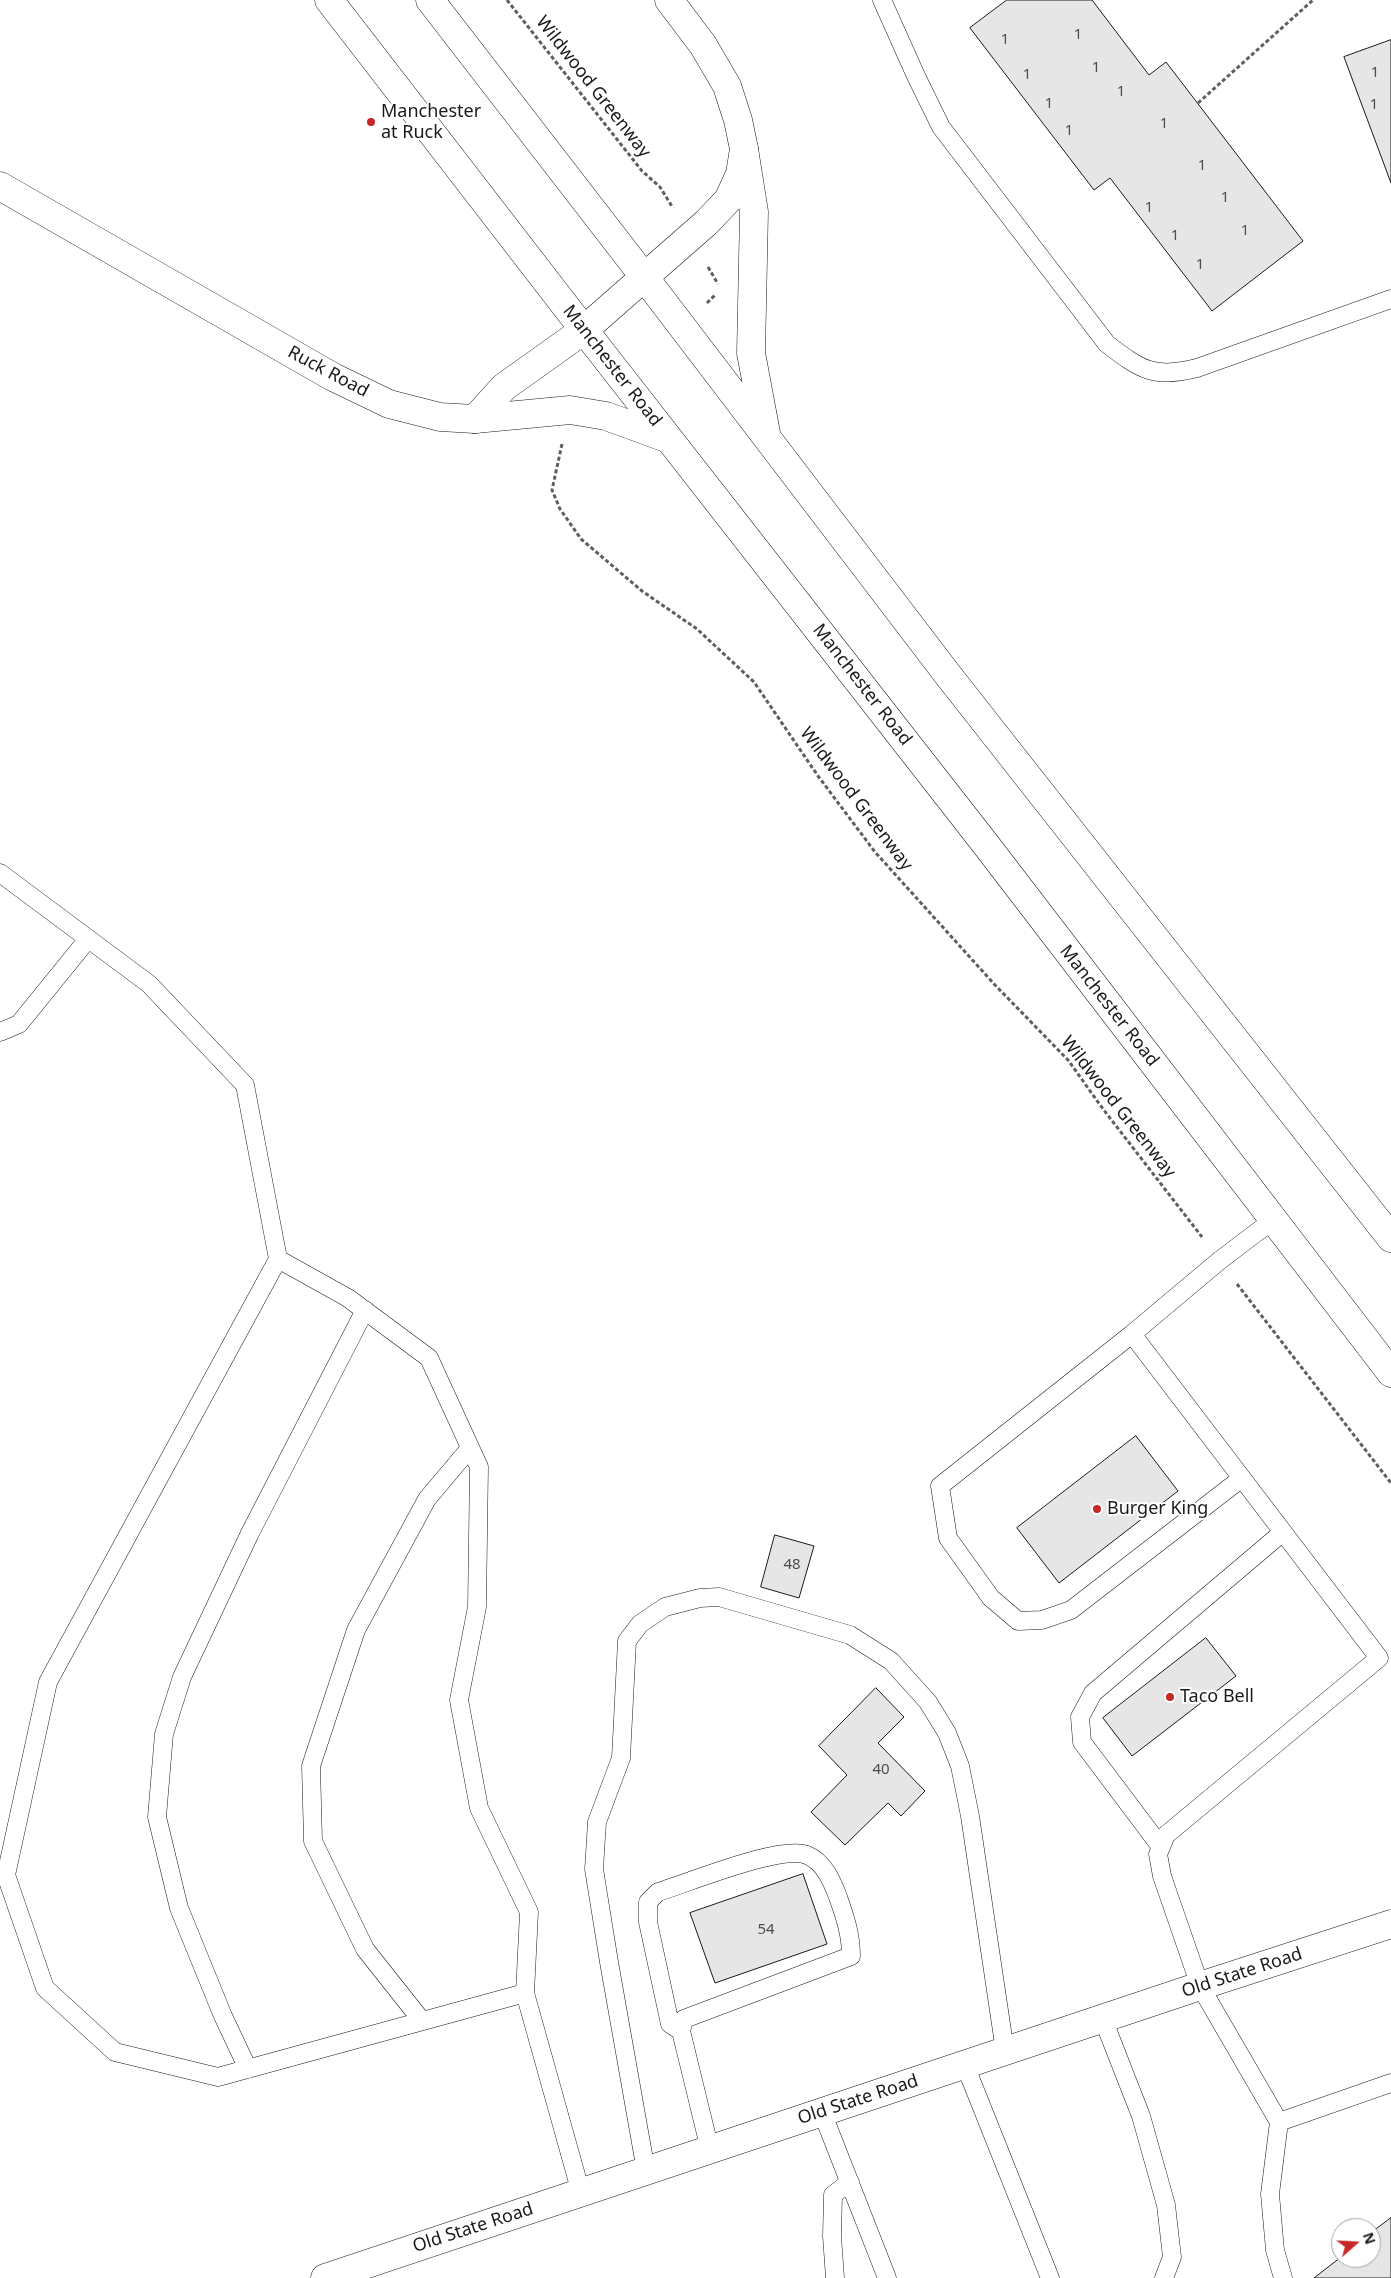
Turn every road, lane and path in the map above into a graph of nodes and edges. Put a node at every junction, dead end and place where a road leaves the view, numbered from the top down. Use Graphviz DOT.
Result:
graph roads {
  1 [pos="329,0"];
  2 [pos="430,0"];
  3 [pos="507,0"];
  4 [pos="669,0"];
  5 [pos="882,0"];
  6 [pos="1313,0"];
  7 [pos="1198,103"];
  8 [pos="744,149"];
  9 [pos="0,186"];
  10 [pos="660,187"];
  11 [pos="645,278"];
  12 [pos="714,278"];
  13 [pos="1391,299"];
  14 [pos="678,322"];
  15 [pos="584,330"];
  16 [pos="475,419"];
  17 [pos="669,439"];
  18 [pos="767,439"];
  19 [pos="562,441"];
  20 [pos="0,873"];
  21 [pos="88,939"];
  22 [pos="1,1031"];
  23 [pos="1273,1220"];
  24 [pos="1199,1234"];
  25 [pos="1391,1238"];
  26 [pos="278,1259"];
  27 [pos="365,1310"];
  28 [pos="1262,1315"];
  29 [pos="1132,1334"];
  30 [pos="1391,1373"];
  31 [pos="470,1448"];
  32 [pos="1242,1478"];
  33 [pos="1391,1483"];
  34 [pos="1283,1532"];
  35 [pos="1161,1847"];
  36 [pos="1391,1924"];
  37 [pos="1200,1986"];
  38 [pos="525,1993"];
  39 [pos="1103,2019"];
  40 [pos="422,2021"];
  41 [pos="680,2031"];
  42 [pos="1006,2051"];
  43 [pos="966,2065"];
  44 [pos="248,2068"];
  45 [pos="1391,2083"];
  46 [pos="822,2112"];
  47 [pos="1279,2122"];
  48 [pos="710,2150"];
  49 [pos="646,2171"];
  50 [pos="850,2182"];
  51 [pos="581,2193"];
  52 [pos="1036,2240"];
  53 [pos="325,2278"];
  54 [pos="835,2278"];
  55 [pos="887,2278"];
  56 [pos="1038,2278"];
  57 [pos="1050,2278"];
  58 [pos="1164,2278"];
  59 [pos="1283,2278"];
  1 -- 15 [label="main road, Manchester Road"];
  2 -- 11 [label="main road"];
  3 -- 10 [label="path, Wildwood Greenway"];
  4 -- 8 [label="main road"];
  5 -- 13 [label="lane"];
  6 -- 7 [label="path"];
  8 -- 11 [label="main road"];
  8 -- 18 [label="main road"];
  9 -- 16 [label="main road, Ruck Road"];
  11 -- 14 [label="main road"];
  11 -- 15 [label="main road"];
  12 -- 14 [label="path"];
  14 -- 18 [label="main road"];
  15 -- 16 [label="main road"];
  15 -- 17 [label="main road, Manchester Road"];
  16 -- 17 [label="main road, Ruck Road"];
  17 -- 23 [label="main road, Manchester Road"];
  18 -- 25 [label="main road"];
  19 -- 24 [label="path, Wildwood Greenway"];
  20 -- 21 [label="lane"];
  21 -- 22 [label="lane"];
  21 -- 26 [label="lane"];
  23 -- 29 [label="lane"];
  23 -- 30 [label="main road, Manchester Road"];
  26 -- 27 [label="lane"];
  26 -- 44 [label="lane"];
  27 -- 31 [label="lane"];
  27 -- 44 [label="lane"];
  28 -- 33 [label="path"];
  29 -- 32 [label="lane"];
  29 -- 32 [label="lane"];
  31 -- 38 [label="lane"];
  31 -- 40 [label="lane"];
  32 -- 34 [label="lane"];
  34 -- 35 [label="lane"];
  34 -- 35 [label="lane"];
  35 -- 37 [label="lane"];
  36 -- 37 [label="main road, Old State Road"];
  37 -- 39 [label="main road, Old State Road"];
  37 -- 47 [label="lane"];
  38 -- 40 [label="lane"];
  38 -- 51 [label="lane"];
  39 -- 42 [label="main road, Old State Road"];
  39 -- 58 [label="lane"];
  40 -- 44 [label="lane"];
  41 -- 41 [label="lane"];
  41 -- 48 [label="lane"];
  42 -- 43 [label="main road, Old State Road"];
  42 -- 49 [label="lane"];
  43 -- 46 [label="main road, Old State Road"];
  43 -- 52 [label="lane"];
  45 -- 47 [label="lane"];
  46 -- 48 [label="main road, Old State Road"];
  46 -- 50 [label="lane"];
  47 -- 59 [label="lane"];
  48 -- 49 [label="main road, Old State Road"];
  49 -- 51 [label="main road, Old State Road"];
  50 -- 54 [label="lane"];
  50 -- 55 [label="lane"];
  51 -- 53 [label="main road, Old State Road"];
  52 -- 56 [label="lane"];
  52 -- 57 [label="lane"];
}
